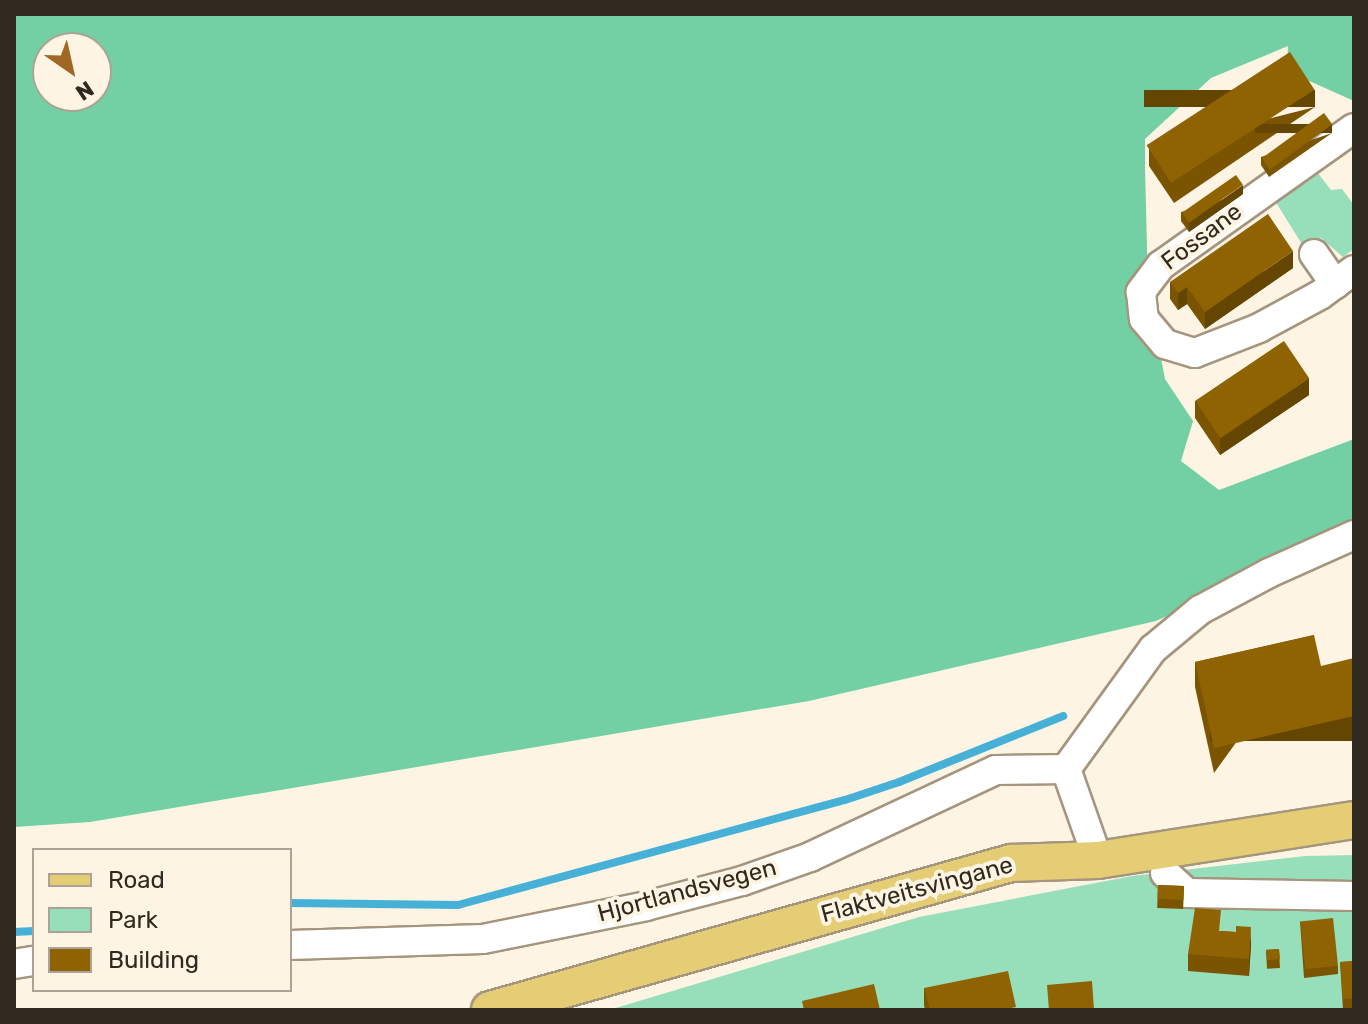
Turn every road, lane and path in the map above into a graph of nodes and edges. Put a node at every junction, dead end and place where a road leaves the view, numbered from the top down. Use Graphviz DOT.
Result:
graph roads {
  1 [pos="1354,128"];
  2 [pos="1314,254"];
  3 [pos="1344,277"];
  4 [pos="1354,535"];
  5 [pos="1066,769"];
  6 [pos="1354,820"];
  7 [pos="1098,860"];
  8 [pos="1165,873"];
  9 [pos="1354,896"];
  10 [pos="292,945"];
  11 [pos="490,1010"];
  1 -- 3 [label="street, Fossane"];
  2 -- 3 [label="street, Fossane"];
  4 -- 5 [label="street"];
  5 -- 7 [label="street"];
  5 -- 10 [label="street, Hjortlandsvegen"];
  6 -- 7 [label="main road, Flaktveitsvingane"];
  7 -- 11 [label="main road, Flaktveitsvingane"];
  8 -- 9 [label="street"];
}
